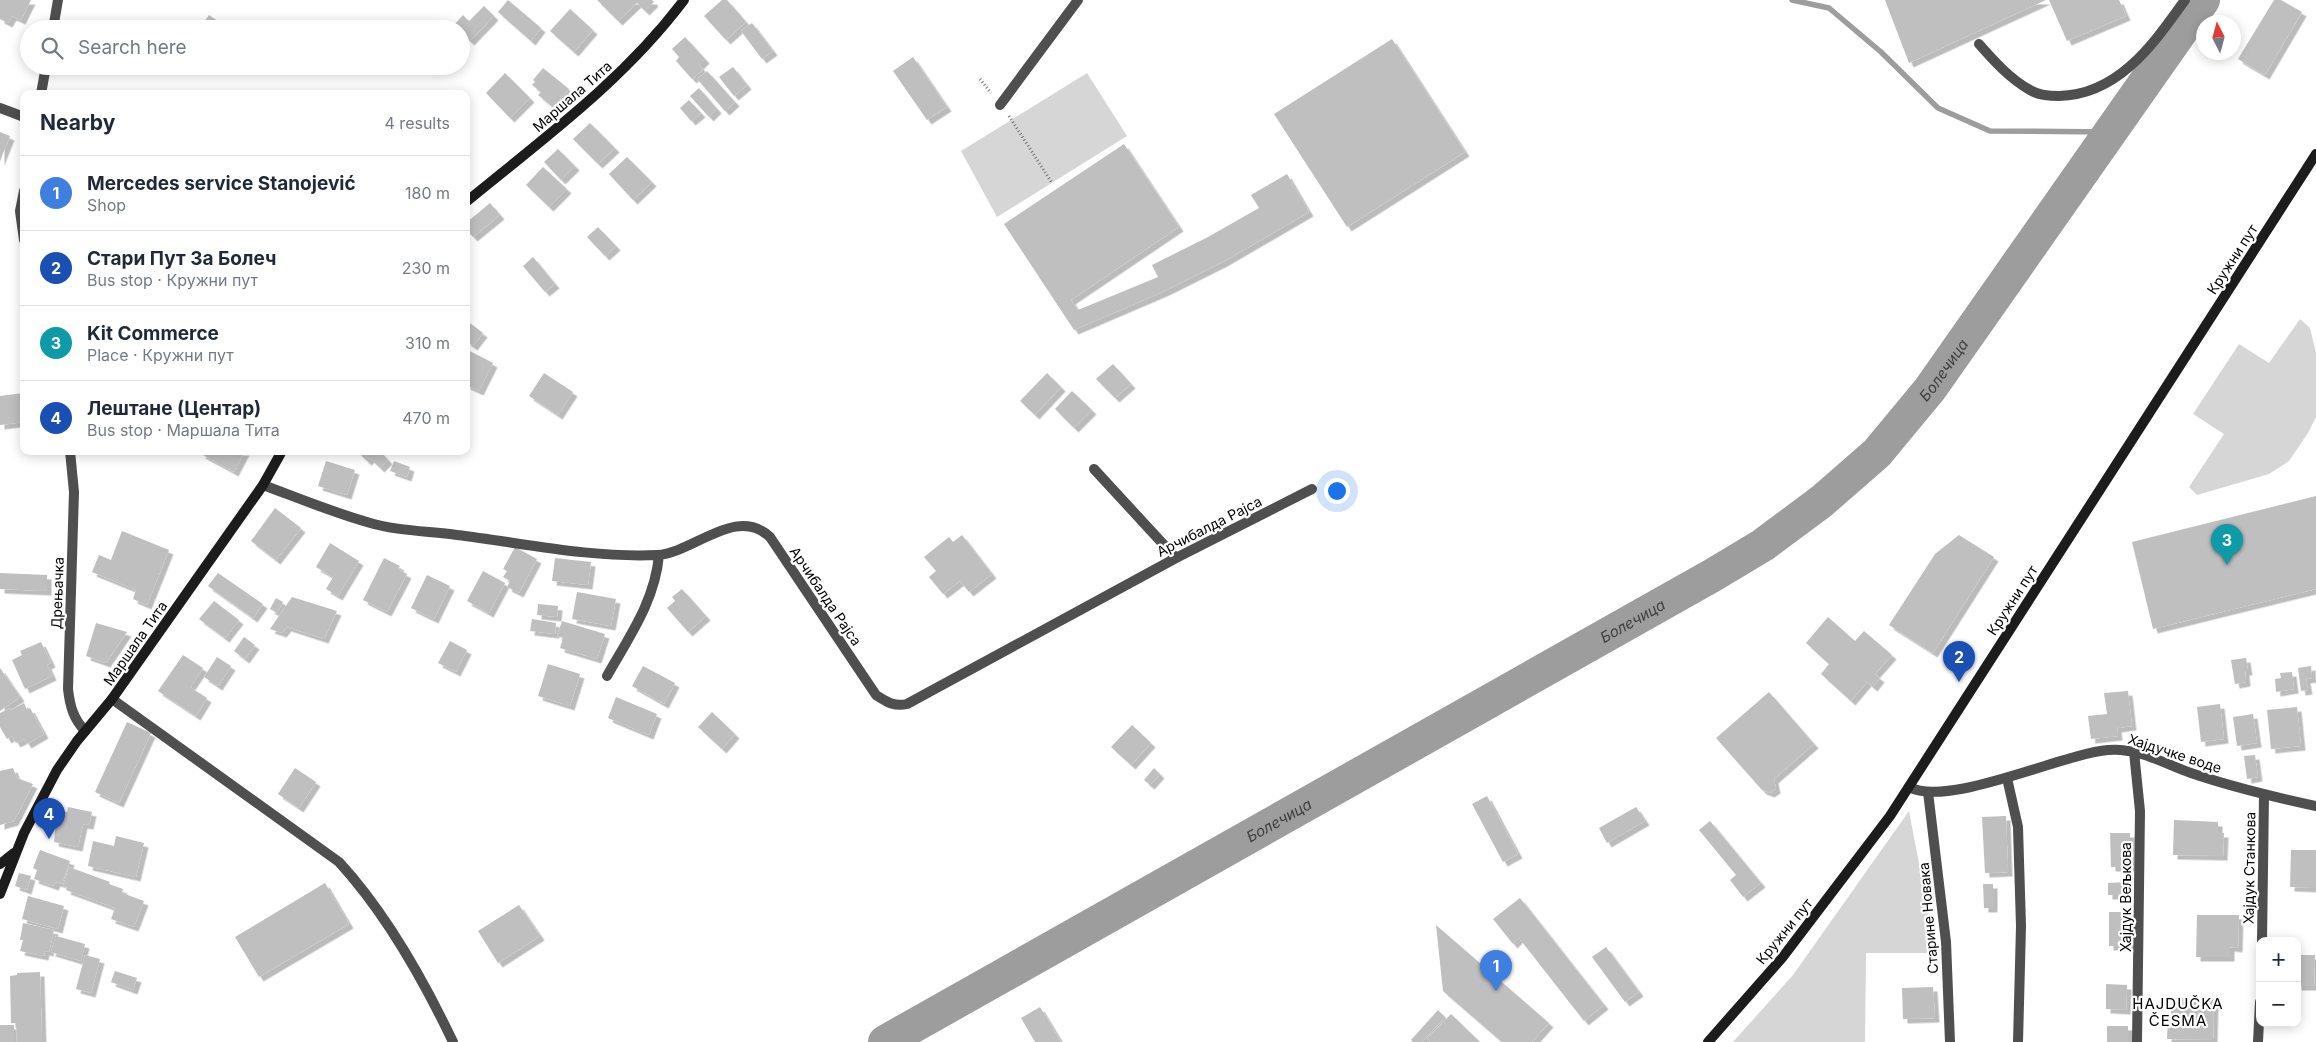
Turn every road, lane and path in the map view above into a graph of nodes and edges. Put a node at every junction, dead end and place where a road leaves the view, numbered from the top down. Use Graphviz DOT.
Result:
graph roads {
  1 [pos="58,0"];
  2 [pos="684,0"];
  3 [pos="1078,0"];
  4 [pos="2185,0"];
  5 [pos="55,20"];
  6 [pos="1979,44"];
  7 [pos="44,75"];
  8 [pos="980,79"];
  9 [pos="42,90"];
  10 [pos="1000,105"];
  11 [pos="0,108"];
  12 [pos="20,116"];
  13 [pos="2316,154"];
  14 [pos="1052,183"];
  15 [pos="470,199"];
  16 [pos="70,455"];
  17 [pos="280,455"];
  18 [pos="1094,469"];
  19 [pos="263,485"];
  20 [pos="1312,489"];
  21 [pos="659,555"];
  22 [pos="1176,558"];
  23 [pos="607,676"];
  24 [pos="112,699"];
  25 [pos="85,731"];
  26 [pos="2134,752"];
  27 [pos="2007,778"];
  28 [pos="1909,788"];
  29 [pos="1928,792"];
  30 [pos="2264,795"];
  31 [pos="2316,806"];
  32 [pos="14,853"];
  33 [pos="0,864"];
  34 [pos="0,894"];
  35 [pos="2262,937"];
  36 [pos="2259,1027"];
  37 [pos="453,1042"];
  38 [pos="1708,1042"];
  39 [pos="1950,1042"];
  40 [pos="2018,1042"];
  41 [pos="2137,1042"];
  42 [pos="2258,1042"];
  1 -- 5 [label="street"];
  2 -- 15 [label="main road, Маршала Тита"];
  3 -- 10 [label="street"];
  4 -- 6 [label="street"];
  7 -- 9 [label="street"];
  8 -- 10 [label="path"];
  10 -- 14 [label="path"];
  11 -- 12 [label="street"];
  13 -- 28 [label="main road, Кружни пут"];
  16 -- 25 [label="street, Дрењачка"];
  17 -- 19 [label="main road, Маршала Тита"];
  18 -- 22 [label="street"];
  19 -- 21 [label="street, Арчибалда Рајса"];
  19 -- 24 [label="main road, Маршала Тита"];
  20 -- 22 [label="street, Арчибалда Рајса"];
  21 -- 22 [label="street, Арчибалда Рајса"];
  21 -- 23 [label="street"];
  24 -- 25 [label="main road, Маршала Тита"];
  24 -- 37 [label="street"];
  25 -- 32 [label="main road, Маршала Тита"];
  26 -- 27 [label="street, Хајдучке воде"];
  26 -- 30 [label="street, Хајдучке воде"];
  26 -- 41 [label="street, Хајдук Вељкова"];
  27 -- 29 [label="street, Хајдучке воде"];
  27 -- 40 [label="street"];
  28 -- 29 [label="street, Хајдучке воде"];
  28 -- 38 [label="main road, Кружни пут"];
  29 -- 39 [label="street, Старине Новака"];
  30 -- 31 [label="street, Хајдучке воде"];
  30 -- 35 [label="street, Хајдук Станкова"];
  32 -- 33 [label="main road"];
  32 -- 34 [label="main road, Маршала Тита"];
  36 -- 42 [label="street"];
}
